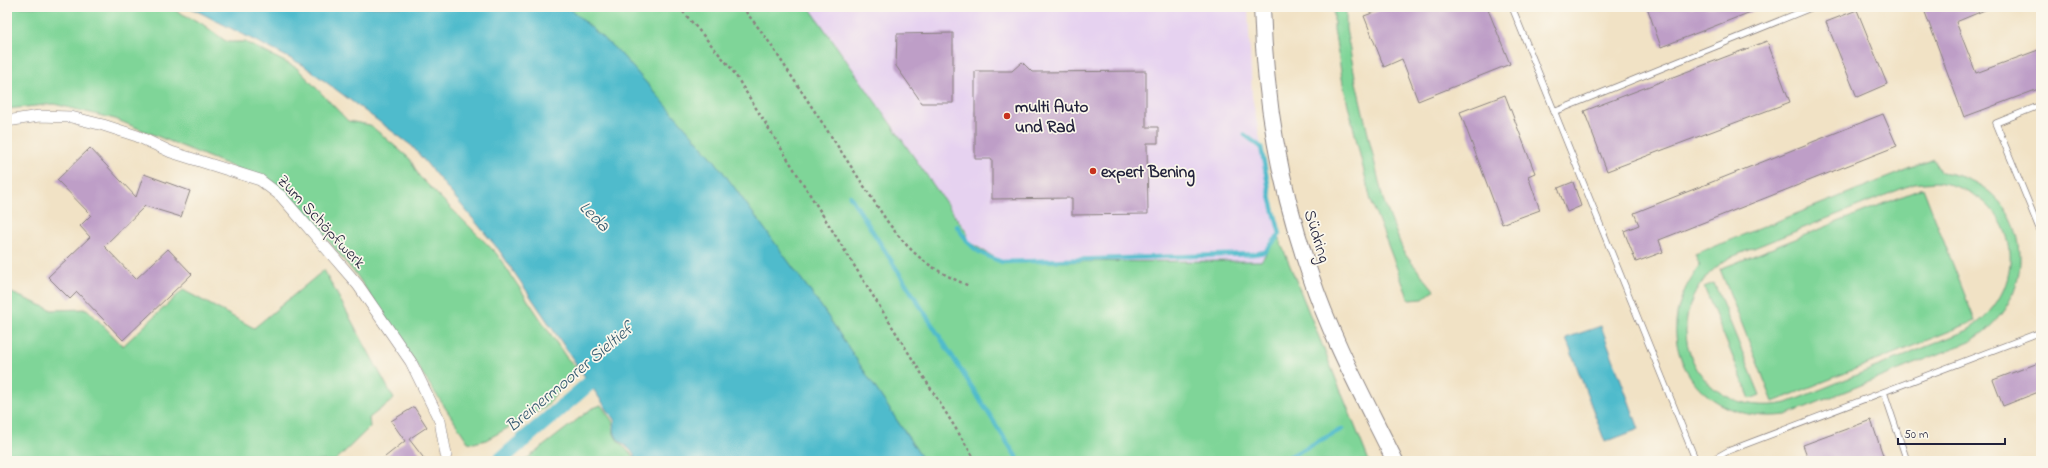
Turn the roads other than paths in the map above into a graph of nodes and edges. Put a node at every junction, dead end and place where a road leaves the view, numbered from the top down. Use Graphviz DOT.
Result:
graph roads {
  1 [pos="1262,7"];
  2 [pos="1512,7"];
  3 [pos="1813,7"];
  4 [pos="2041,105"];
  5 [pos="1554,112"];
  6 [pos="7,121"];
  7 [pos="2041,233"];
  8 [pos="2041,332"];
  9 [pos="1884,392"];
  10 [pos="446,455"];
  11 [pos="1395,461"];
  12 [pos="1696,461"];
  13 [pos="1710,461"];
  14 [pos="1907,461"];
  1 -- 11 [label="main road, Südring"];
  2 -- 5 [label="lane"];
  3 -- 5 [label="lane"];
  4 -- 7 [label="lane"];
  5 -- 12 [label="lane"];
  6 -- 10 [label="street, Zum Schöpfwerk"];
  8 -- 9 [label="lane"];
  9 -- 13 [label="lane"];
  9 -- 14 [label="lane"];
}
